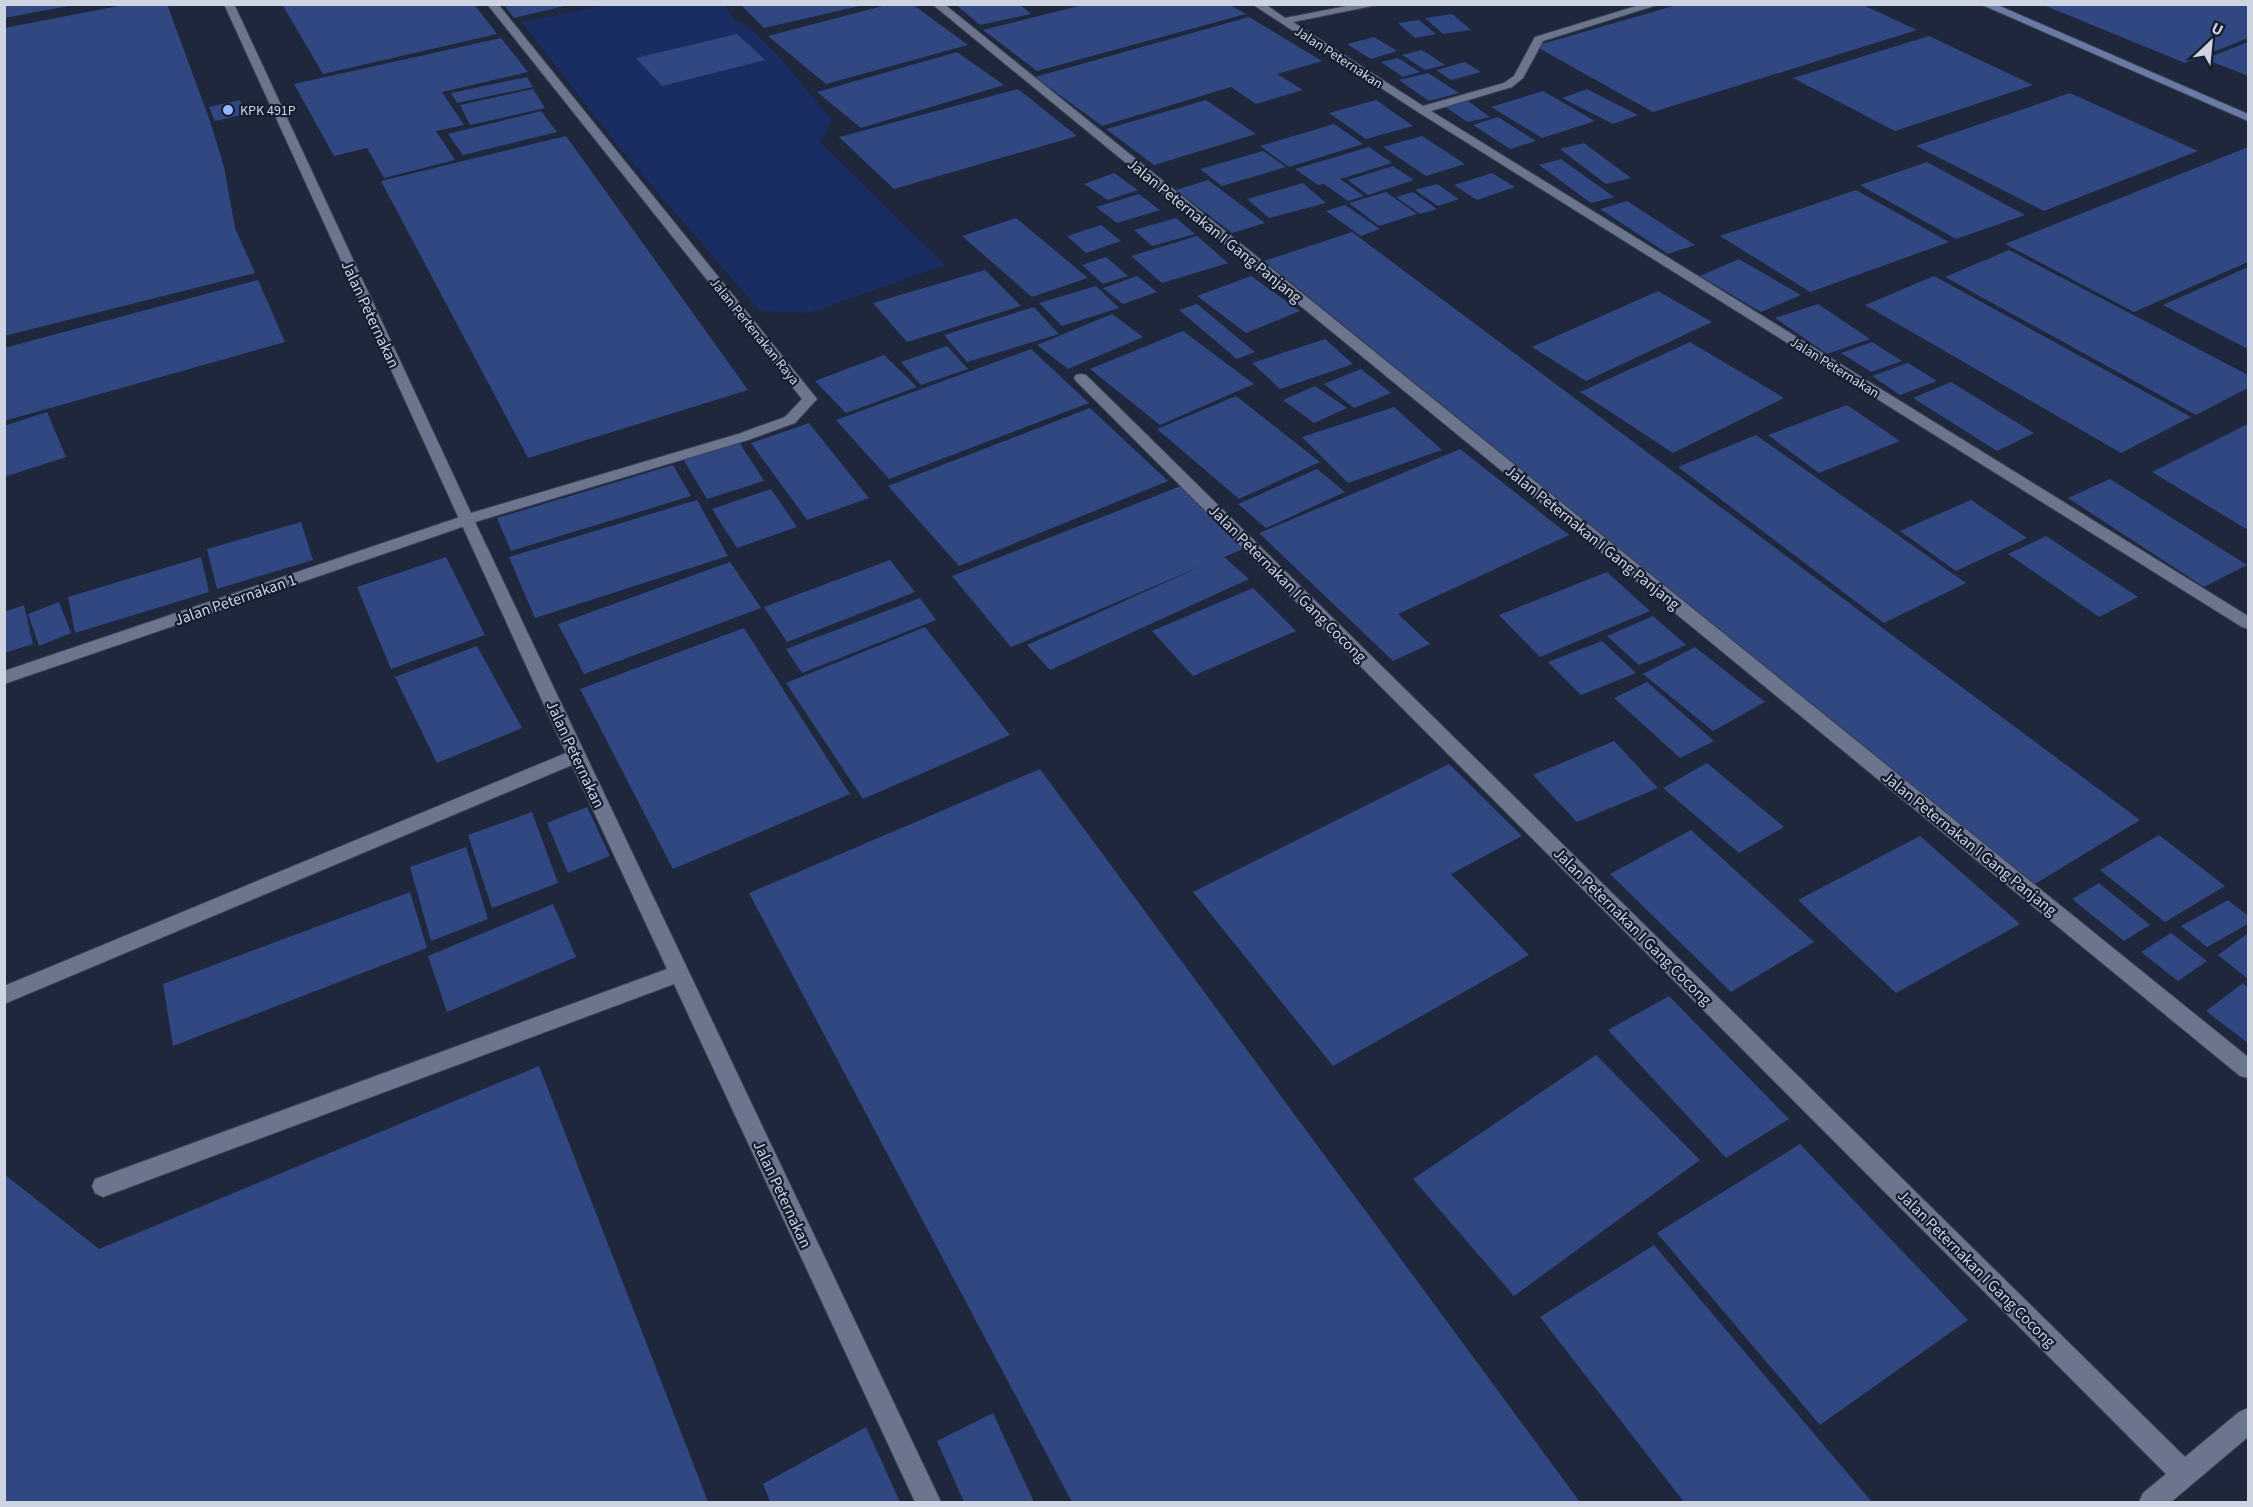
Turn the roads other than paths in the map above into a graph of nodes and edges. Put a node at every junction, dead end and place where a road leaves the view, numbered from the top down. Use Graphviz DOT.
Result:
graph roads {
  1 [pos="229,4"];
  2 [pos="492,4"];
  3 [pos="937,4"];
  4 [pos="1257,4"];
  5 [pos="1377,4"];
  6 [pos="1655,4"];
  7 [pos="1985,4"];
  8 [pos="1283,21"];
  9 [pos="1422,110"];
  10 [pos="2248,118"];
  11 [pos="1081,378"];
  12 [pos="466,520"];
  13 [pos="2248,623"];
  14 [pos="4,678"];
  15 [pos="577,756"];
  16 [pos="679,973"];
  17 [pos="4,995"];
  18 [pos="2248,1069"];
  19 [pos="103,1186"];
  20 [pos="2248,1421"];
  21 [pos="2184,1474"];
  22 [pos="928,1503"];
  23 [pos="2152,1503"];
  1 -- 12 [label="street, Jalan Peternakan"];
  2 -- 12 [label="street, Jalan Pertenakan Raya"];
  3 -- 18 [label="street, Jalan Peternakan I Gang Panjang"];
  4 -- 8 [label="street, Jalan Peternakan"];
  5 -- 8 [label="street"];
  6 -- 9 [label="street"];
  7 -- 10 [label="street"];
  8 -- 9 [label="street, Jalan Peternakan"];
  9 -- 13 [label="street, Jalan Peternakan"];
  11 -- 21 [label="street, Jalan Peternakan I Gang Cocong"];
  12 -- 14 [label="street, Jalan Peternakan 1"];
  12 -- 15 [label="street, Jalan Peternakan"];
  15 -- 16 [label="street, Jalan Peternakan"];
  15 -- 17 [label="street"];
  16 -- 19 [label="street"];
  16 -- 22 [label="street, Jalan Peternakan"];
  20 -- 21 [label="street"];
  21 -- 23 [label="street"];
}
